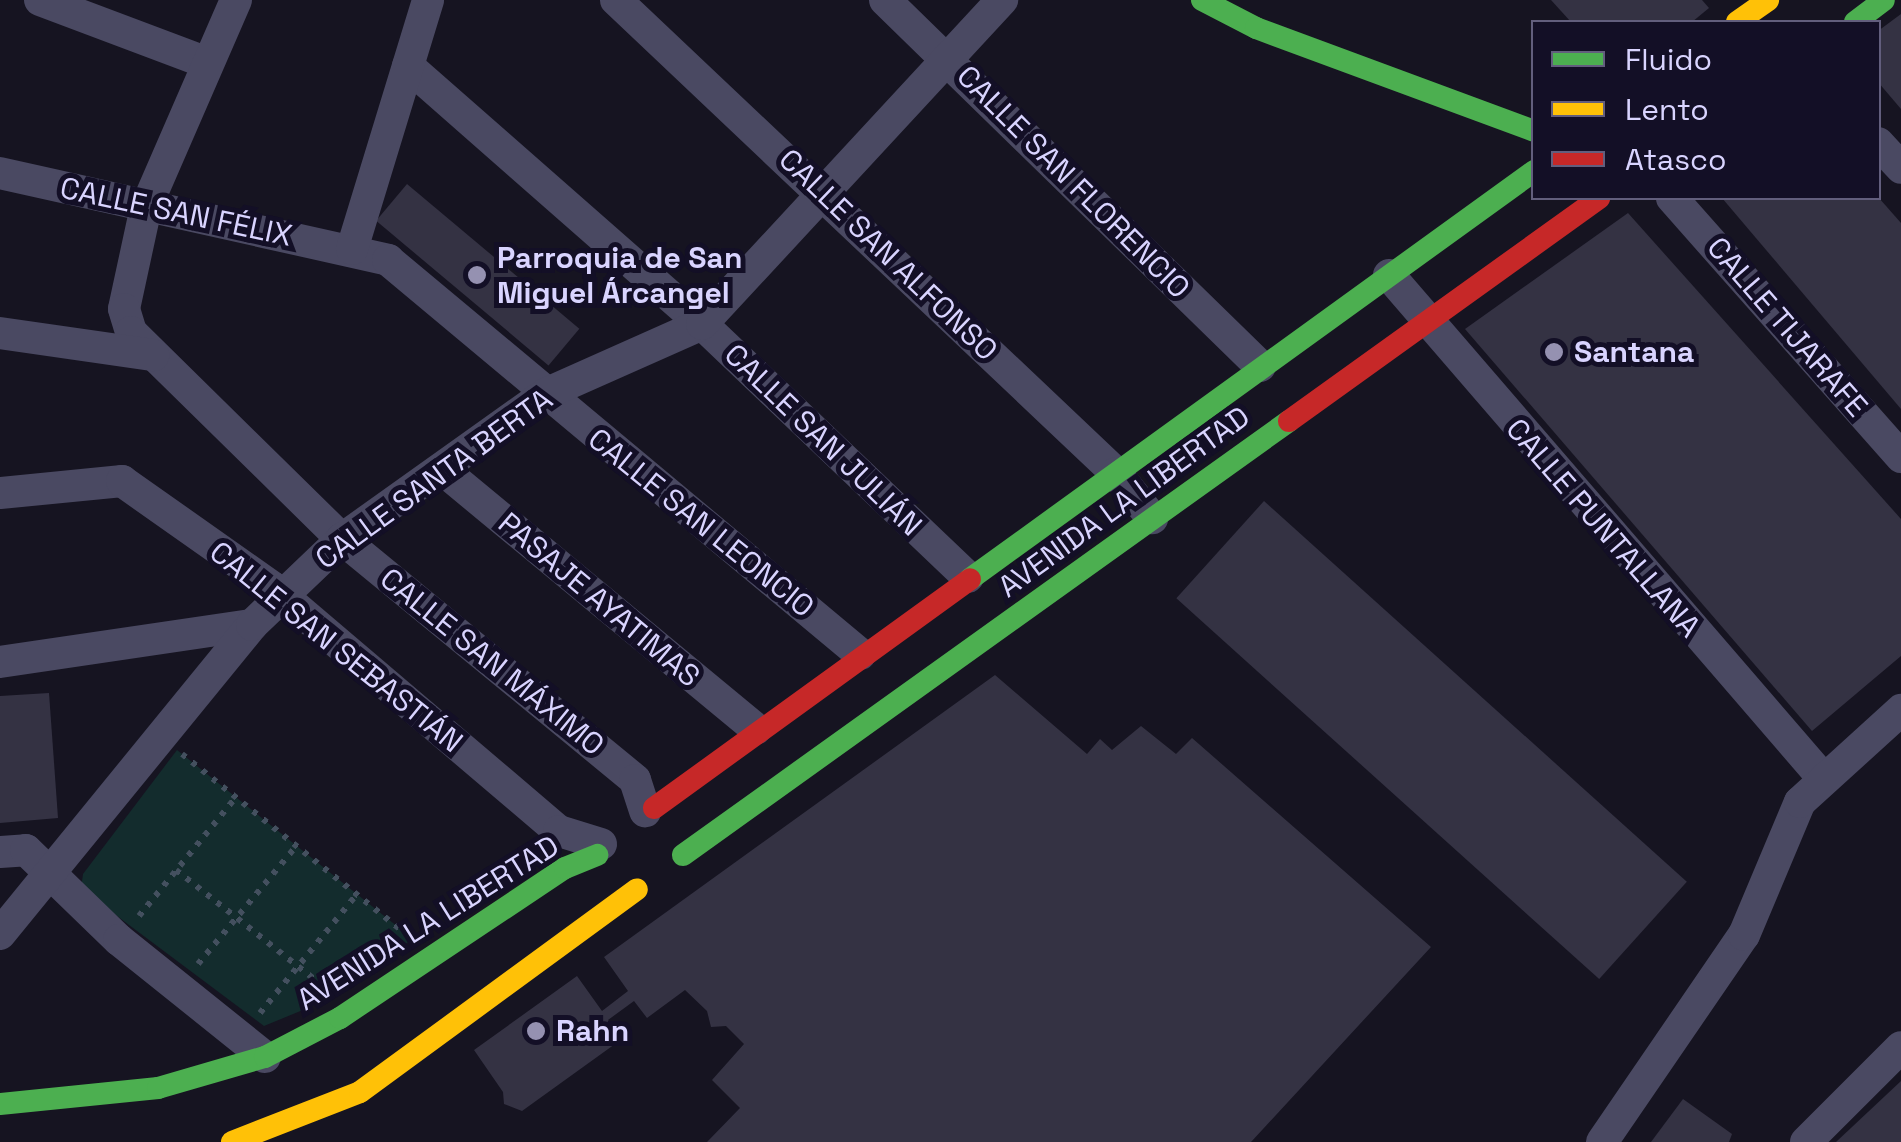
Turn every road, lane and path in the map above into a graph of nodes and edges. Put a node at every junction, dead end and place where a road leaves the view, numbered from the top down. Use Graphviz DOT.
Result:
graph roads {
  1 [pos="40,0"];
  2 [pos="236,0"];
  3 [pos="428,0"];
  4 [pos="616,0"];
  5 [pos="884,0"];
  6 [pos="1002,0"];
  7 [pos="1202,0"];
  8 [pos="1884,0"];
  9 [pos="1765,1"];
  10 [pos="1740,20"];
  11 [pos="1857,20"];
  12 [pos="948,58"];
  13 [pos="208,63"];
  14 [pos="408,66"];
  15 [pos="1531,130"];
  16 [pos="1881,146"];
  17 [pos="1901,168"];
  18 [pos="0,173"];
  19 [pos="1531,174"];
  20 [pos="826,194"];
  21 [pos="1596,200"];
  22 [pos="1674,200"];
  23 [pos="146,207"];
  24 [pos="352,249"];
  25 [pos="1388,275"];
  26 [pos="702,324"];
  27 [pos="1424,324"];
  28 [pos="0,333"];
  29 [pos="154,355"];
  30 [pos="1260,366"];
  31 [pos="545,394"];
  32 [pos="1901,458"];
  33 [pos="442,470"];
  34 [pos="1116,473"];
  35 [pos="0,493"];
  36 [pos="1152,518"];
  37 [pos="342,539"];
  38 [pos="968,577"];
  39 [pos="282,596"];
  40 [pos="252,625"];
  41 [pos="197,636"];
  42 [pos="860,654"];
  43 [pos="0,662"];
  44 [pos="205,682"];
  45 [pos="1901,710"];
  46 [pos="756,729"];
  47 [pos="161,736"];
  48 [pos="1822,777"];
  49 [pos="236,796"];
  50 [pos="650,809"];
  51 [pos="296,846"];
  52 [pos="600,849"];
  53 [pos="0,852"];
  54 [pos="683,855"];
  55 [pos="176,870"];
  56 [pos="50,872"];
  57 [pos="637,888"];
  58 [pos="356,894"];
  59 [pos="237,918"];
  60 [pos="0,934"];
  61 [pos="119,940"];
  62 [pos="435,956"];
  63 [pos="298,967"];
  64 [pos="178,987"];
  65 [pos="351,1012"];
  66 [pos="252,1046"];
  67 [pos="1901,1047"];
  68 [pos="0,1104"];
  69 [pos="232,1142"];
  70 [pos="1602,1142"];
  71 [pos="1806,1142"];
  1 -- 13 [label="street"];
  2 -- 13 [label="street, CALLE SAN MÁXIMO"];
  3 -- 14 [label="street"];
  4 -- 20 [label="street, CALLE SAN ALFONSO"];
  5 -- 12 [label="street, CALLE SAN FLORENCIO"];
  6 -- 12 [label="street, CALLE SANTA BERTA"];
  7 -- 15 [label="street"];
  8 -- 11 [label="street"];
  9 -- 10 [label="street"];
  12 -- 20 [label="street, CALLE SANTA BERTA"];
  12 -- 30 [label="street, CALLE SAN FLORENCIO"];
  13 -- 23 [label="street, CALLE SAN MÁXIMO"];
  14 -- 24 [label="street"];
  14 -- 26 [label="street, CALLE SAN JULIÁN"];
  16 -- 17 [label="street"];
  18 -- 23 [label="street, CALLE SAN FÉLIX"];
  19 -- 25 [label="street, AVENIDA LA LIBERTAD"];
  20 -- 26 [label="street, CALLE SANTA BERTA"];
  20 -- 34 [label="street, CALLE SAN ALFONSO"];
  21 -- 27 [label="street, AVENIDA LA LIBERTAD"];
  22 -- 32 [label="street, CALLE TIJARAFE"];
  23 -- 24 [label="street, CALLE SAN FÉLIX"];
  23 -- 29 [label="street, CALLE SAN MÁXIMO"];
  24 -- 31 [label="street, CALLE SAN LEONCIO"];
  25 -- 27 [label="street, CALLE PUNTALLANA"];
  25 -- 30 [label="street, AVENIDA LA LIBERTAD"];
  26 -- 31 [label="street, CALLE SANTA BERTA"];
  26 -- 38 [label="street, CALLE SAN JULIÁN"];
  27 -- 36 [label="street, AVENIDA LA LIBERTAD"];
  27 -- 48 [label="street, CALLE PUNTALLANA"];
  28 -- 29 [label="street"];
  29 -- 37 [label="street, CALLE SAN MÁXIMO"];
  30 -- 34 [label="street, AVENIDA LA LIBERTAD"];
  31 -- 33 [label="street, CALLE SANTA BERTA"];
  31 -- 42 [label="street, CALLE SAN LEONCIO"];
  33 -- 37 [label="street, CALLE SANTA BERTA"];
  33 -- 46 [label="street, PASAJE AYATIMAS"];
  34 -- 36 [label="street, CALLE SAN ALFONSO"];
  34 -- 38 [label="street, AVENIDA LA LIBERTAD"];
  35 -- 39 [label="street, CALLE SAN SEBASTIÁN"];
  36 -- 54 [label="street, AVENIDA LA LIBERTAD"];
  37 -- 39 [label="street, CALLE SANTA BERTA"];
  37 -- 50 [label="street, CALLE SAN MÁXIMO"];
  38 -- 42 [label="street, AVENIDA LA LIBERTAD"];
  39 -- 40 [label="street, CALLE SANTA BERTA"];
  39 -- 52 [label="street, CALLE SAN SEBASTIÁN"];
  40 -- 41 [label="street"];
  40 -- 44 [label="street, CALLE SANTA BERTA"];
  41 -- 43 [label="street"];
  41 -- 44 [label="street"];
  42 -- 46 [label="street, AVENIDA LA LIBERTAD"];
  44 -- 47 [label="street, CALLE SANTA BERTA"];
  45 -- 48 [label="street"];
  46 -- 50 [label="street, AVENIDA LA LIBERTAD"];
  47 -- 49 [label="path"];
  47 -- 56 [label="street, CALLE SANTA BERTA"];
  48 -- 70 [label="street"];
  49 -- 51 [label="path"];
  49 -- 55 [label="path"];
  50 -- 52 [label="street"];
  50 -- 54 [label="street"];
  51 -- 58 [label="path"];
  51 -- 59 [label="path"];
  52 -- 57 [label="street"];
  52 -- 62 [label="street, AVENIDA LA LIBERTAD"];
  53 -- 56 [label="street"];
  54 -- 57 [label="street"];
  55 -- 59 [label="path"];
  55 -- 61 [label="path"];
  56 -- 60 [label="street, CALLE SANTA BERTA"];
  56 -- 61 [label="street"];
  57 -- 69 [label="street"];
  58 -- 62 [label="path"];
  58 -- 63 [label="path"];
  59 -- 63 [label="path"];
  59 -- 64 [label="path"];
  61 -- 64 [label="street"];
  62 -- 65 [label="street, AVENIDA LA LIBERTAD"];
  63 -- 65 [label="path"];
  63 -- 66 [label="path"];
  64 -- 66 [label="street"];
  65 -- 66 [label="street, AVENIDA LA LIBERTAD"];
  66 -- 68 [label="street, AVENIDA LA LIBERTAD"];
  67 -- 71 [label="street"];
}
